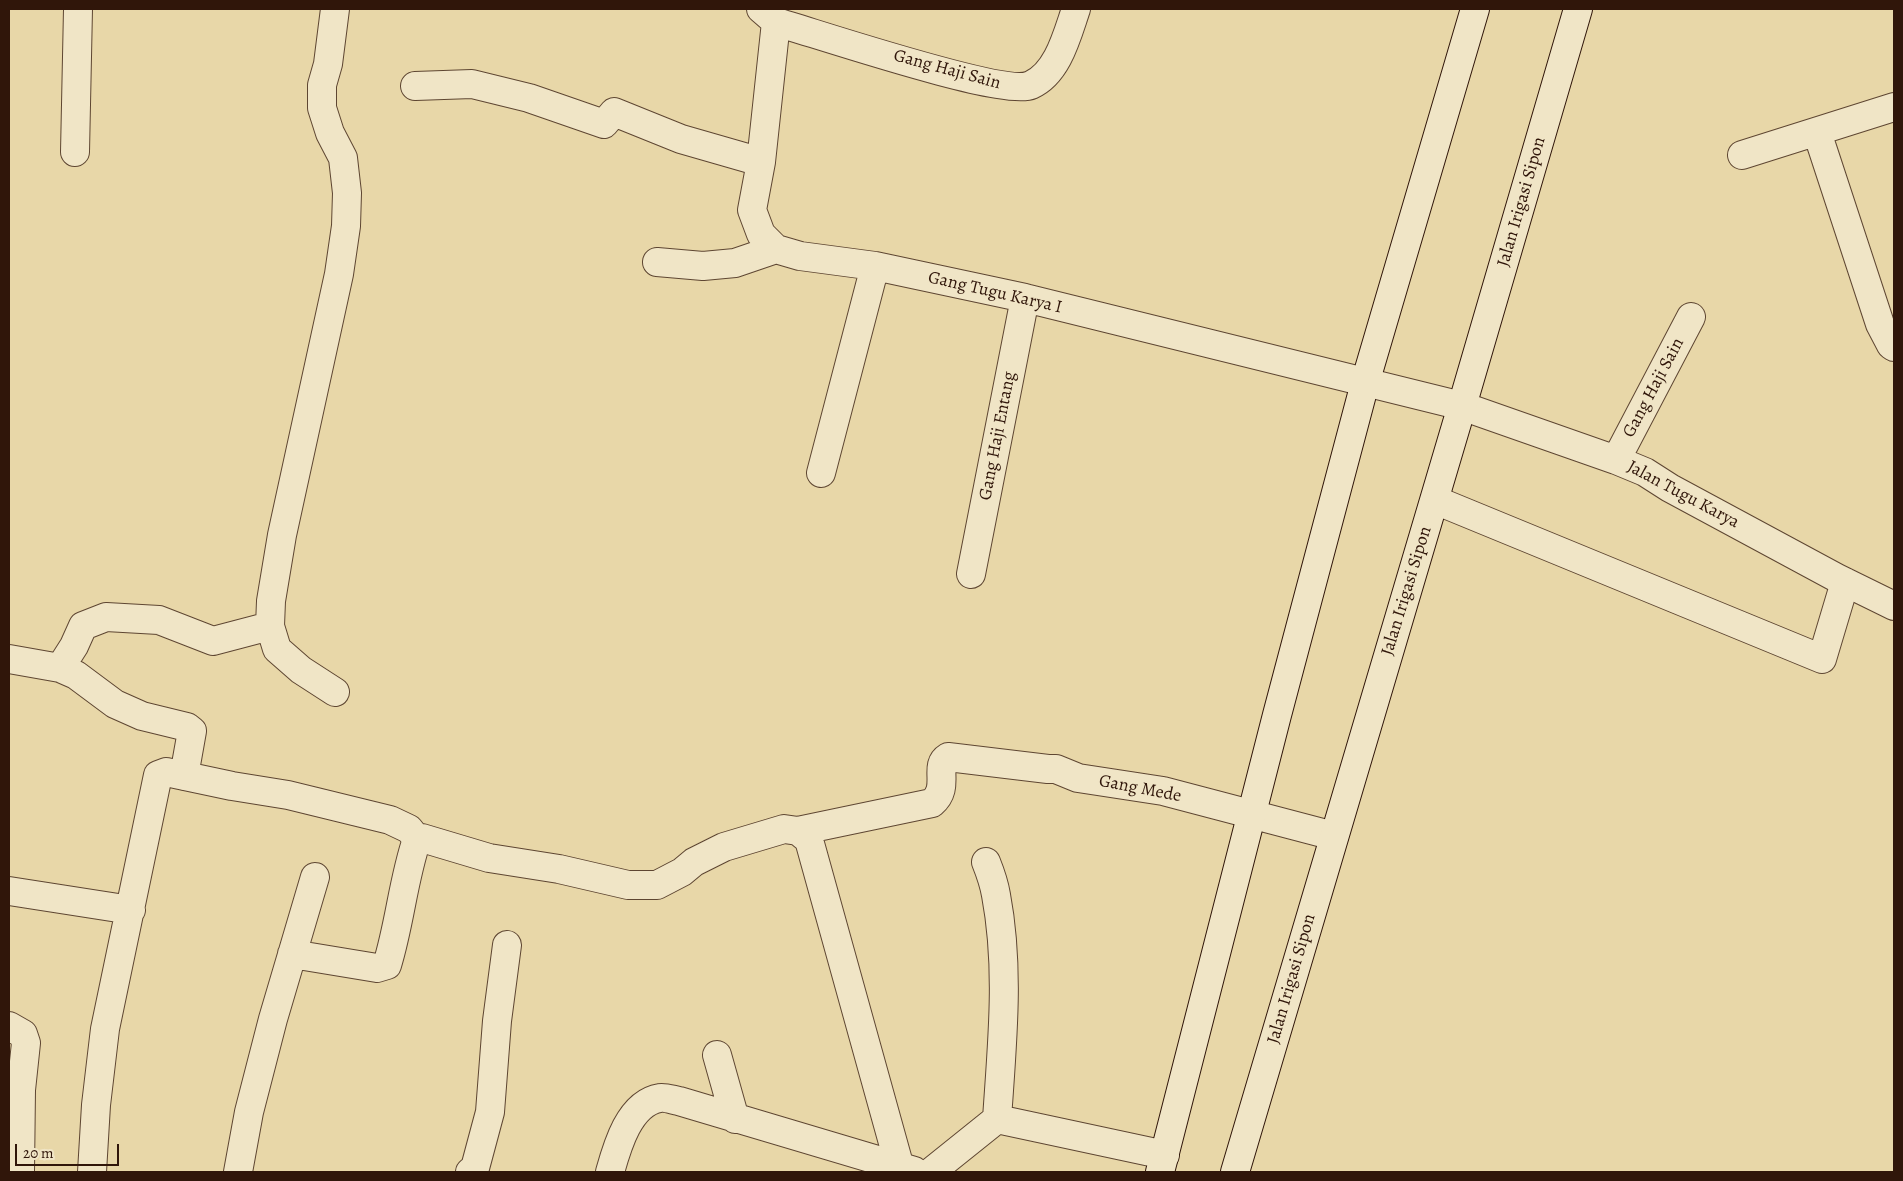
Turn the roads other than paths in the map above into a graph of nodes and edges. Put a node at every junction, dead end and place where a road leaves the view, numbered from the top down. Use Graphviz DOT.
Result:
graph roads {
  1 [pos="78,9"];
  2 [pos="335,9"];
  3 [pos="1076,9"];
  4 [pos="1475,9"];
  5 [pos="1578,9"];
  6 [pos="769,15"];
  7 [pos="416,86"];
  8 [pos="1894,107"];
  9 [pos="1817,132"];
  10 [pos="75,152"];
  11 [pos="1742,155"];
  12 [pos="761,162"];
  13 [pos="776,249"];
  14 [pos="657,262"];
  15 [pos="875,266"];
  16 [pos="1025,298"];
  17 [pos="1692,317"];
  18 [pos="1894,347"];
  19 [pos="1373,384"];
  20 [pos="1455,404"];
  21 [pos="1616,460"];
  22 [pos="821,473"];
  23 [pos="1434,500"];
  24 [pos="971,574"];
  25 [pos="1845,582"];
  26 [pos="1894,606"];
  27 [pos="270,626"];
  28 [pos="9,659"];
  29 [pos="60,668"];
  30 [pos="335,692"];
  31 [pos="184,776"];
  32 [pos="1262,818"];
  33 [pos="798,830"];
  34 [pos="1323,834"];
  35 [pos="417,839"];
  36 [pos="986,862"];
  37 [pos="315,878"];
  38 [pos="9,891"];
  39 [pos="131,910"];
  40 [pos="507,945"];
  41 [pos="292,954"];
  42 [pos="9,1026"];
  43 [pos="717,1055"];
  44 [pos="735,1119"];
  45 [pos="997,1119"];
  46 [pos="1162,1164"];
  47 [pos="909,1170"];
  48 [pos="20,1172"];
  49 [pos="92,1172"];
  50 [pos="238,1172"];
  51 [pos="470,1172"];
  52 [pos="610,1172"];
  53 [pos="931,1172"];
  54 [pos="1235,1172"];
  1 -- 10 [label="street"];
  2 -- 27 [label="street"];
  3 -- 6 [label="street, Gang Haji Sain"];
  4 -- 19 [label="street"];
  5 -- 20 [label="street, Jalan Irigasi Sipon"];
  6 -- 12 [label="street"];
  7 -- 12 [label="street"];
  8 -- 9 [label="street"];
  9 -- 11 [label="street"];
  9 -- 18 [label="street"];
  12 -- 13 [label="street"];
  13 -- 14 [label="street"];
  13 -- 15 [label="street, Gang Tugu Karya I"];
  15 -- 16 [label="street, Gang Tugu Karya I"];
  15 -- 22 [label="street"];
  16 -- 19 [label="street, Gang Tugu Karya I"];
  16 -- 24 [label="street, Gang Haji Entang"];
  17 -- 21 [label="street, Gang Haji Sain"];
  19 -- 20 [label="street, Gang Tugu Karya I"];
  19 -- 32 [label="street"];
  20 -- 21 [label="street, Jalan Tugu Karya"];
  20 -- 23 [label="street, Jalan Irigasi Sipon"];
  21 -- 25 [label="street, Jalan Tugu Karya"];
  23 -- 25 [label="street"];
  23 -- 34 [label="street, Jalan Irigasi Sipon"];
  25 -- 26 [label="street, Jalan Tugu Karya"];
  27 -- 29 [label="street"];
  27 -- 30 [label="street"];
  28 -- 29 [label="street"];
  29 -- 31 [label="street"];
  31 -- 35 [label="street"];
  31 -- 39 [label="street"];
  32 -- 33 [label="street, Gang Mede"];
  32 -- 34 [label="street, Gang Mede"];
  32 -- 46 [label="street"];
  33 -- 35 [label="street"];
  33 -- 47 [label="street"];
  34 -- 54 [label="street, Jalan Irigasi Sipon"];
  35 -- 41 [label="street"];
  36 -- 45 [label="street"];
  37 -- 41 [label="street"];
  38 -- 39 [label="street"];
  39 -- 49 [label="street"];
  40 -- 51 [label="street"];
  41 -- 50 [label="street"];
  42 -- 48 [label="street"];
  43 -- 44 [label="street"];
  44 -- 47 [label="street"];
  44 -- 52 [label="street"];
  45 -- 46 [label="street"];
  45 -- 53 [label="street"];
}
